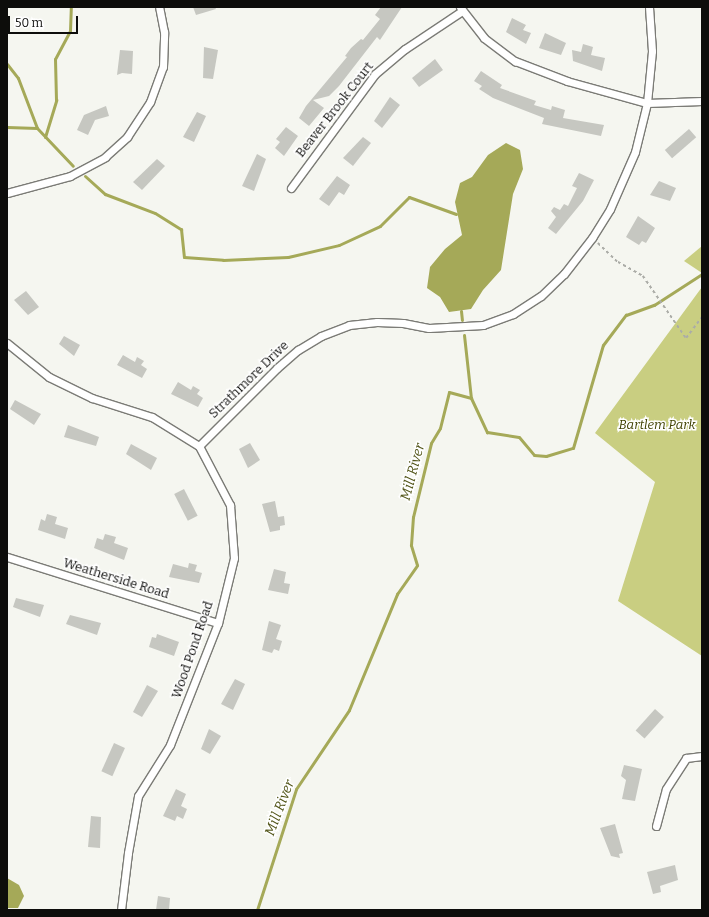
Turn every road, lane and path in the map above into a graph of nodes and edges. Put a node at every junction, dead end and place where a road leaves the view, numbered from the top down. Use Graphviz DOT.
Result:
graph roads {
  1 [pos="159,7"];
  2 [pos="649,7"];
  3 [pos="461,9"];
  4 [pos="702,101"];
  5 [pos="647,103"];
  6 [pos="291,188"];
  7 [pos="7,193"];
  8 [pos="592,238"];
  9 [pos="702,317"];
  10 [pos="7,343"];
  11 [pos="199,446"];
  12 [pos="7,557"];
  13 [pos="218,623"];
  14 [pos="702,756"];
  15 [pos="656,826"];
  16 [pos="121,910"];
  1 -- 7 [label="street"];
  2 -- 5 [label="street, Strathmore Drive"];
  3 -- 5 [label="street"];
  3 -- 6 [label="street, Beaver Brook Court"];
  4 -- 5 [label="street"];
  5 -- 8 [label="street, Strathmore Drive"];
  8 -- 9 [label="path"];
  8 -- 11 [label="street, Strathmore Drive"];
  10 -- 11 [label="street"];
  11 -- 13 [label="street, Wood Pond Road"];
  12 -- 13 [label="street, Weatherside Road"];
  13 -- 16 [label="street, Wood Pond Road"];
  14 -- 15 [label="street"];
}
